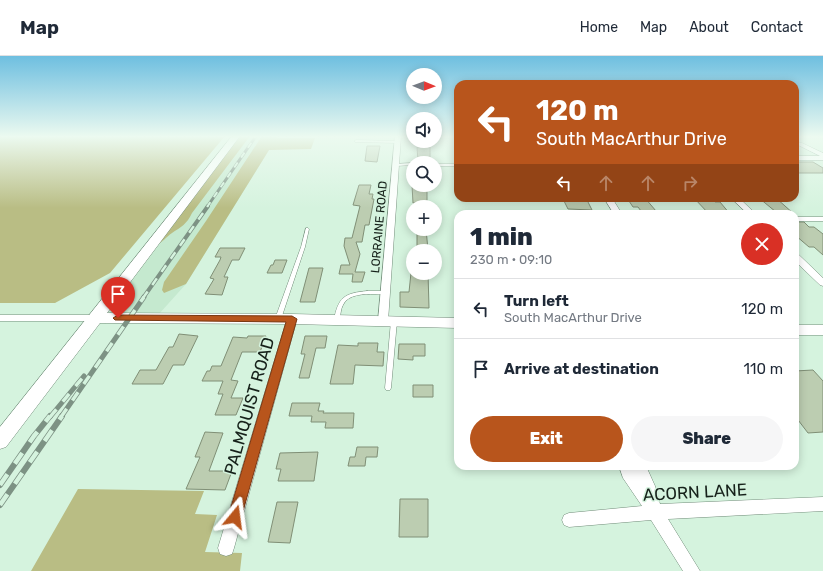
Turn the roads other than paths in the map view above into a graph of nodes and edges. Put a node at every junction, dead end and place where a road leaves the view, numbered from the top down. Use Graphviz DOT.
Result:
graph roads {
  1 [pos="217,160"];
  2 [pos="396,160"];
  3 [pos="406,164"];
  4 [pos="396,165"];
  5 [pos="442,165"];
  6 [pos="454,165"];
  7 [pos="739,202"];
  8 [pos="748,210"];
  9 [pos="799,219"];
  10 [pos="823,219"];
  11 [pos="307,229"];
  12 [pos="799,260"];
  13 [pos="823,283"];
  14 [pos="385,293"];
  15 [pos="0,318"];
  16 [pos="94,318"];
  17 [pos="292,319"];
  18 [pos="278,320"];
  19 [pos="337,320"];
  20 [pos="388,321"];
  21 [pos="454,323"];
  22 [pos="799,330"];
  23 [pos="823,330"];
  24 [pos="388,388"];
  25 [pos="0,441"];
  26 [pos="627,470"];
  27 [pos="641,470"];
  28 [pos="823,504"];
  29 [pos="655,512"];
  30 [pos="569,520"];
  31 [pos="226,548"];
  32 [pos="692,571"];
  1 -- 16 [label="street"];
  2 -- 4 [label="street, LORRAINE ROAD"];
  3 -- 4 [label="lane"];
  4 -- 14 [label="street, LORRAINE ROAD"];
  5 -- 6 [label="lane"];
  7 -- 8 [label="street"];
  9 -- 10 [label="street"];
  11 -- 18 [label="lane"];
  12 -- 13 [label="street"];
  14 -- 19 [label="lane"];
  14 -- 20 [label="street, LORRAINE ROAD"];
  15 -- 16 [label="street"];
  16 -- 18 [label="street"];
  16 -- 25 [label="street"];
  17 -- 18 [label="street"];
  17 -- 19 [label="street"];
  17 -- 31 [label="street, PALMQUIST ROAD"];
  19 -- 20 [label="street"];
  20 -- 21 [label="street"];
  20 -- 24 [label="lane"];
  22 -- 23 [label="street"];
  26 -- 29 [label="street"];
  27 -- 29 [label="street"];
  28 -- 29 [label="street, ACORN LANE"];
  29 -- 30 [label="street, ACORN LANE"];
  29 -- 32 [label="street"];
}
